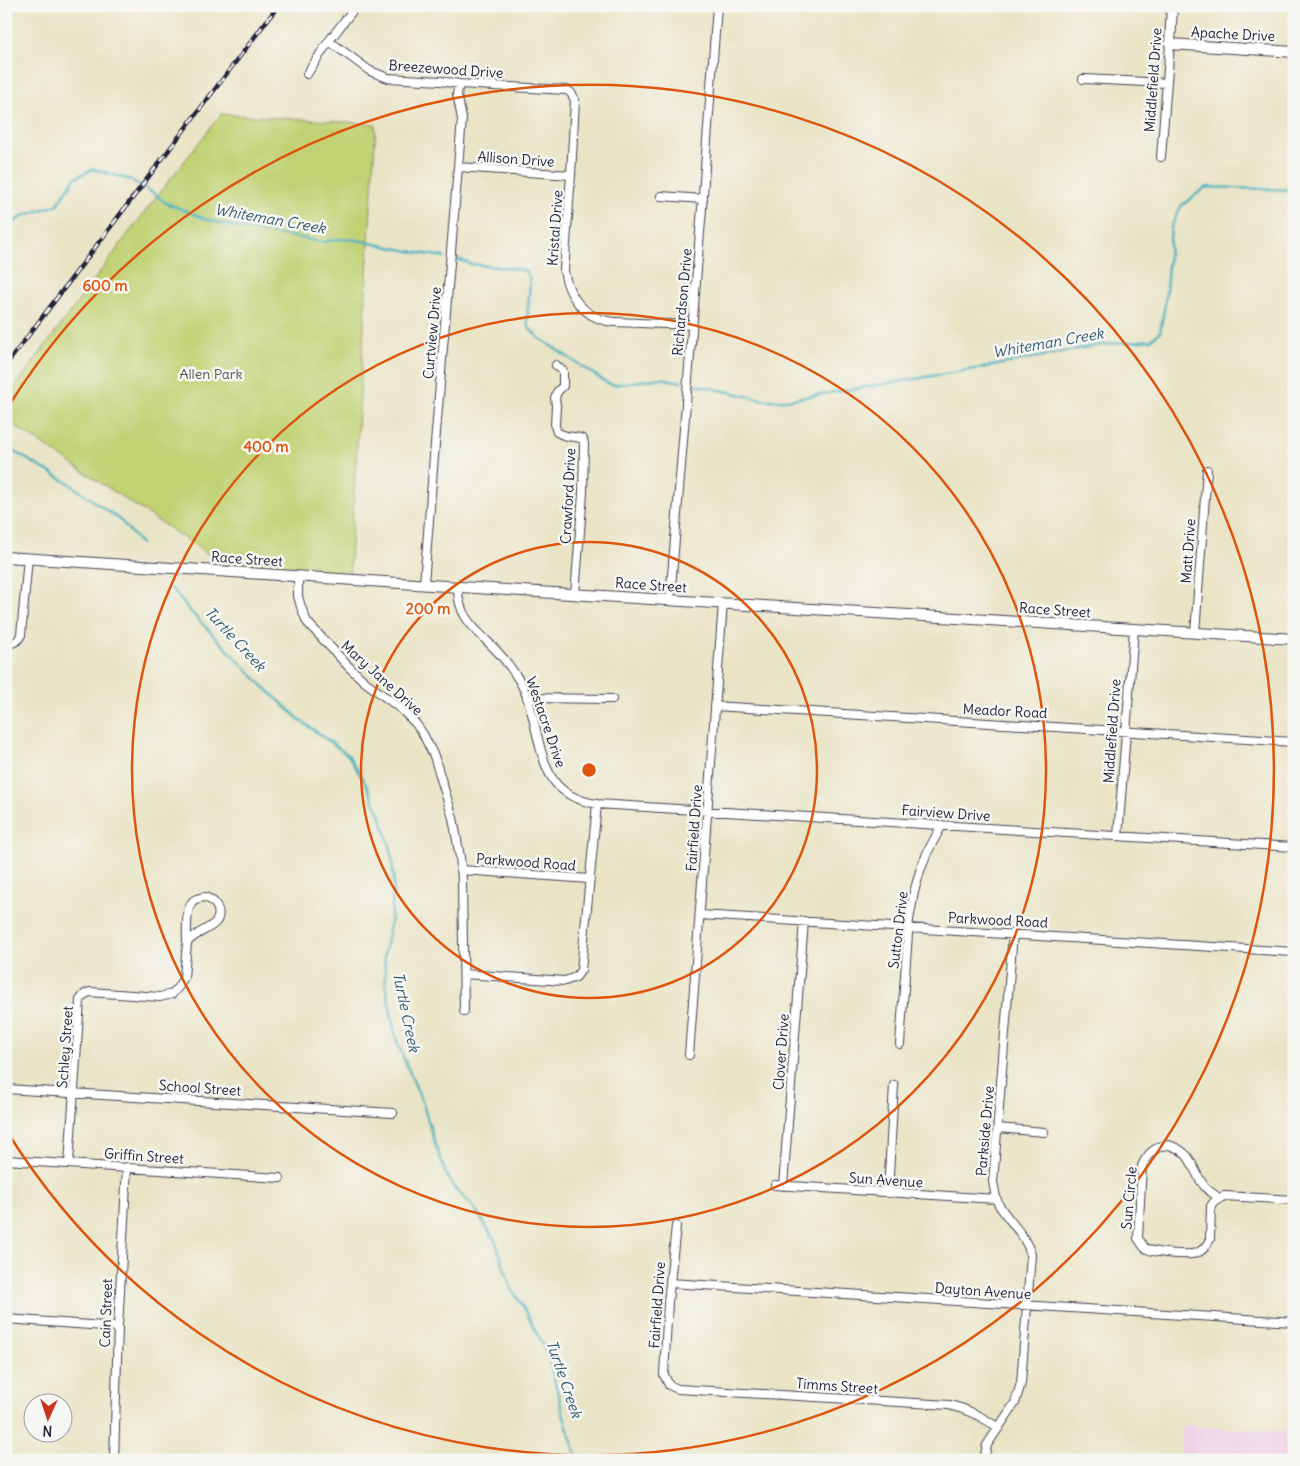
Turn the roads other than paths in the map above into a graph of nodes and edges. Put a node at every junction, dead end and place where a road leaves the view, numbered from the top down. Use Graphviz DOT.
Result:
graph roads {
  1 [pos="356,6"];
  2 [pos="717,6"];
  3 [pos="1172,6"];
  4 [pos="329,41"];
  5 [pos="1170,44"];
  6 [pos="1294,52"];
  7 [pos="307,74"];
  8 [pos="1084,79"];
  9 [pos="1167,83"];
  10 [pos="459,84"];
  11 [pos="571,93"];
  12 [pos="1162,156"];
  13 [pos="458,167"];
  14 [pos="571,175"];
  15 [pos="661,196"];
  16 [pos="703,199"];
  17 [pos="692,325"];
  18 [pos="556,365"];
  19 [pos="1206,470"];
  20 [pos="6,556"];
  21 [pos="28,558"];
  22 [pos="298,576"];
  23 [pos="424,584"];
  24 [pos="458,586"];
  25 [pos="575,594"];
  26 [pos="670,600"];
  27 [pos="723,603"];
  28 [pos="1134,629"];
  29 [pos="1195,633"];
  30 [pos="1294,639"];
  31 [pos="6,643"];
  32 [pos="527,698"];
  33 [pos="612,700"];
  34 [pos="716,706"];
  35 [pos="1127,731"];
  36 [pos="1294,742"];
  37 [pos="597,804"];
  38 [pos="708,810"];
  39 [pos="942,825"];
  40 [pos="1118,836"];
  41 [pos="1294,847"];
  42 [pos="461,870"];
  43 [pos="590,879"];
  44 [pos="700,915"];
  45 [pos="804,921"];
  46 [pos="909,928"];
  47 [pos="1013,933"];
  48 [pos="186,944"];
  49 [pos="1294,952"];
  50 [pos="464,974"];
  51 [pos="464,1011"];
  52 [pos="900,1044"];
  53 [pos="689,1055"];
  54 [pos="894,1085"];
  55 [pos="6,1089"];
  56 [pos="74,1093"];
  57 [pos="393,1113"];
  58 [pos="998,1128"];
  59 [pos="1044,1132"];
  60 [pos="6,1160"];
  61 [pos="69,1164"];
  62 [pos="127,1168"];
  63 [pos="280,1178"];
  64 [pos="775,1185"];
  65 [pos="783,1186"];
  66 [pos="888,1193"];
  67 [pos="996,1199"];
  68 [pos="1219,1199"];
  69 [pos="1294,1200"];
  70 [pos="676,1226"];
  71 [pos="670,1283"];
  72 [pos="1027,1306"];
  73 [pos="6,1319"];
  74 [pos="1294,1322"];
  75 [pos="118,1327"];
  76 [pos="669,1385"];
  77 [pos="999,1428"];
  78 [pos="114,1460"];
  79 [pos="984,1460"];
  1 -- 4 [label="street"];
  2 -- 16 [label="street, Richardson Drive"];
  3 -- 5 [label="street, Middlefield Drive"];
  4 -- 7 [label="street"];
  4 -- 10 [label="street, Breezewood Drive"];
  5 -- 6 [label="street, Apache Drive"];
  5 -- 9 [label="street, Middlefield Drive"];
  8 -- 9 [label="street"];
  9 -- 12 [label="street, Middlefield Drive"];
  10 -- 11 [label="street, Breezewood Drive"];
  10 -- 13 [label="street, Curtview Drive"];
  11 -- 14 [label="street, Kristal Drive"];
  13 -- 14 [label="street, Allison Drive"];
  13 -- 23 [label="street, Curtview Drive"];
  14 -- 17 [label="street, Kristal Drive"];
  15 -- 16 [label="street"];
  16 -- 17 [label="street, Richardson Drive"];
  17 -- 26 [label="street, Richardson Drive"];
  18 -- 25 [label="street, Crawford Drive"];
  19 -- 29 [label="street, Matt Drive"];
  20 -- 21 [label="street, Race Street"];
  21 -- 22 [label="street, Race Street"];
  21 -- 31 [label="street"];
  22 -- 23 [label="street, Race Street"];
  22 -- 42 [label="street, Mary Jane Drive"];
  23 -- 24 [label="street, Race Street"];
  24 -- 25 [label="street, Race Street"];
  24 -- 32 [label="street, Westacre Drive"];
  25 -- 26 [label="street, Race Street"];
  26 -- 27 [label="street, Race Street"];
  27 -- 28 [label="street, Race Street"];
  27 -- 34 [label="street, Fairfield Drive"];
  28 -- 29 [label="street, Race Street"];
  28 -- 35 [label="street, Middlefield Drive"];
  29 -- 30 [label="street, Race Street"];
  32 -- 33 [label="street"];
  32 -- 37 [label="street, Westacre Drive"];
  34 -- 35 [label="street, Meador Road"];
  34 -- 38 [label="street, Fairfield Drive"];
  35 -- 36 [label="street, Meador Road"];
  35 -- 40 [label="street, Middlefield Drive"];
  37 -- 38 [label="street, Fairview Drive"];
  37 -- 43 [label="street"];
  38 -- 39 [label="street, Fairview Drive"];
  38 -- 44 [label="street, Fairfield Drive"];
  39 -- 40 [label="street, Fairview Drive"];
  39 -- 46 [label="street, Sutton Drive"];
  40 -- 41 [label="street, Fairview Drive"];
  42 -- 43 [label="street, Parkwood Road"];
  42 -- 50 [label="street, Mary Jane Drive"];
  43 -- 50 [label="street"];
  44 -- 45 [label="street, Parkwood Road"];
  44 -- 53 [label="street, Fairfield Drive"];
  45 -- 46 [label="street, Parkwood Road"];
  45 -- 65 [label="street, Clover Drive"];
  46 -- 47 [label="street, Parkwood Road"];
  46 -- 52 [label="street, Sutton Drive"];
  47 -- 49 [label="street, Parkwood Road"];
  47 -- 58 [label="street, Parkside Drive"];
  48 -- 48 [label="street"];
  48 -- 56 [label="street, Schley Street"];
  50 -- 51 [label="street, Mary Jane Drive"];
  54 -- 66 [label="street"];
  55 -- 56 [label="street, School Street"];
  56 -- 57 [label="street, School Street"];
  56 -- 61 [label="street, Schley Street"];
  58 -- 59 [label="street"];
  58 -- 67 [label="street, Parkside Drive"];
  60 -- 61 [label="street, Griffin Street"];
  61 -- 62 [label="street, Griffin Street"];
  62 -- 63 [label="street, Griffin Street"];
  62 -- 75 [label="street, Cain Street"];
  64 -- 65 [label="street, Sun Avenue"];
  65 -- 66 [label="street, Sun Avenue"];
  66 -- 67 [label="street, Sun Avenue"];
  67 -- 72 [label="street, Parkside Drive"];
  68 -- 68 [label="street, Sun Circle"];
  68 -- 69 [label="street"];
  70 -- 71 [label="street, Fairfield Drive"];
  71 -- 72 [label="street, Dayton Avenue"];
  71 -- 76 [label="street, Fairfield Drive"];
  72 -- 74 [label="street, Dayton Avenue"];
  72 -- 77 [label="street, Parkside Drive"];
  73 -- 75 [label="street"];
  75 -- 78 [label="street, Cain Street"];
  76 -- 77 [label="street, Timms Street"];
  77 -- 79 [label="street, Parkside Drive"];
}
